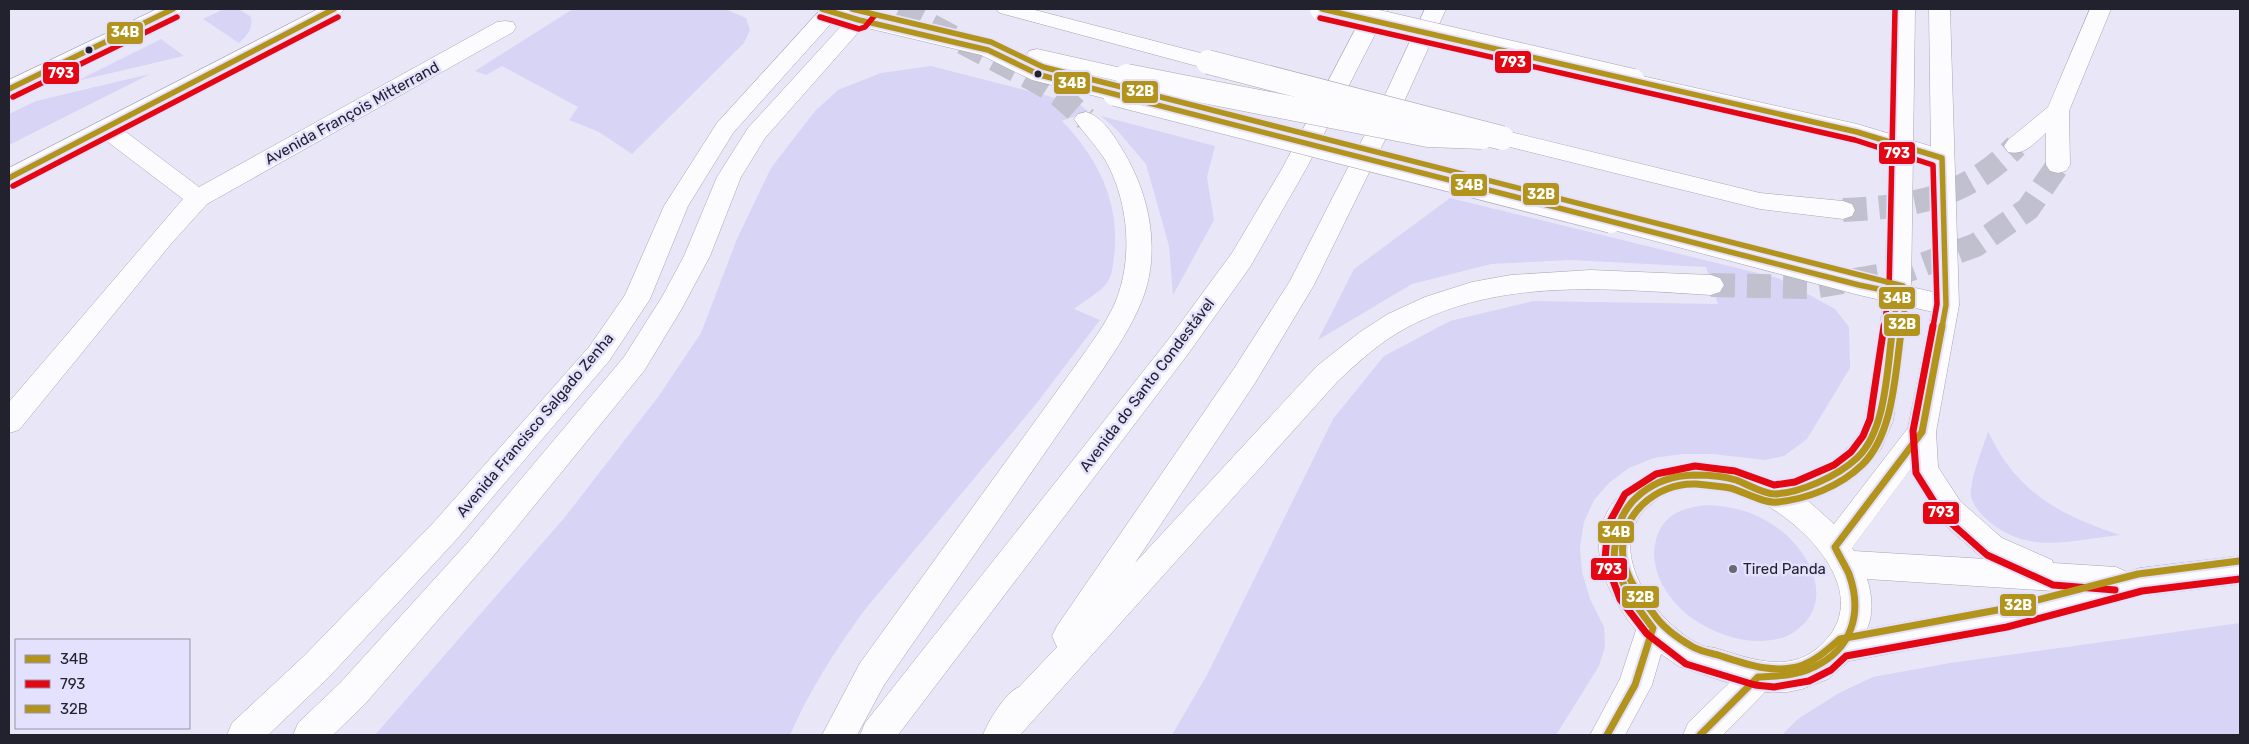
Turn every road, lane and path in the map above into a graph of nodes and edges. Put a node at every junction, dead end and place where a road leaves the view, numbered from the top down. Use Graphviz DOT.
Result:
graph roads {
  1 [pos="172,9"];
  2 [pos="334,9"];
  3 [pos="1007,9"];
  4 [pos="1322,9"];
  5 [pos="1377,9"];
  6 [pos="1434,9"];
  7 [pos="1904,9"];
  8 [pos="1940,9"];
  9 [pos="2100,9"];
  10 [pos="828,10"];
  11 [pos="864,14"];
  12 [pos="505,27"];
  13 [pos="1121,85"];
  14 [pos="9,89"];
  15 [pos="2058,111"];
  16 [pos="1086,120"];
  17 [pos="105,128"];
  18 [pos="1502,138"];
  19 [pos="2016,146"];
  20 [pos="1901,147"];
  21 [pos="1942,158"];
  22 [pos="2058,165"];
  23 [pos="9,178"];
  24 [pos="198,198"];
  25 [pos="1843,210"];
  26 [pos="1711,285"];
  27 [pos="1898,293"];
  28 [pos="1946,305"];
  29 [pos="9,422"];
  30 [pos="1922,432"];
  31 [pos="1773,494"];
  32 [pos="1840,556"];
  33 [pos="2240,570"];
  34 [pos="2055,577"];
  35 [pos="2140,582"];
  36 [pos="1653,628"];
  37 [pos="1842,648"];
  38 [pos="1758,677"];
  39 [pos="1720,723"];
  40 [pos="1007,726"];
  41 [pos="244,735"];
  42 [pos="310,735"];
  43 [pos="839,735"];
  44 [pos="877,735"];
  45 [pos="1607,735"];
  46 [pos="1700,735"];
  1 -- 14 [label="main road"];
  2 -- 17 [label="main road"];
  3 -- 18 [label="main road, bridge"];
  4 -- 20 [label="main road, bridge"];
  5 -- 44 [label="main road, Avenida do Santo Condestável"];
  6 -- 40 [label="main road"];
  7 -- 20 [label="main road"];
  8 -- 21 [label="main road"];
  9 -- 15 [label="main road"];
  10 -- 11 [label="main road"];
  10 -- 41 [label="main road, Avenida Francisco Salgado Zenha"];
  11 -- 13 [label="main road"];
  11 -- 42 [label="main road"];
  12 -- 24 [label="main road, Avenida François Mitterrand"];
  13 -- 18 [label="main road, bridge"];
  13 -- 27 [label="main road, bridge"];
  15 -- 19 [label="main road"];
  15 -- 22 [label="main road"];
  16 -- 43 [label="main road"];
  17 -- 23 [label="main road"];
  17 -- 24 [label="main road"];
  18 -- 25 [label="main road"];
  20 -- 21 [label="main road"];
  20 -- 27 [label="main road"];
  21 -- 28 [label="main road"];
  24 -- 29 [label="main road, Avenida François Mitterrand"];
  26 -- 40 [label="main road"];
  27 -- 28 [label="main road"];
  27 -- 31 [label="main road"];
  28 -- 30 [label="main road"];
  30 -- 32 [label="main road"];
  30 -- 34 [label="main road"];
  31 -- 32 [label="main road"];
  31 -- 36 [label="main road"];
  32 -- 34 [label="main road"];
  32 -- 37 [label="main road"];
  33 -- 35 [label="main road"];
  34 -- 35 [label="main road"];
  35 -- 37 [label="main road"];
  36 -- 38 [label="main road"];
  36 -- 45 [label="main road"];
  37 -- 38 [label="main road"];
  38 -- 39 [label="main road"];
  39 -- 46 [label="main road"];
}
